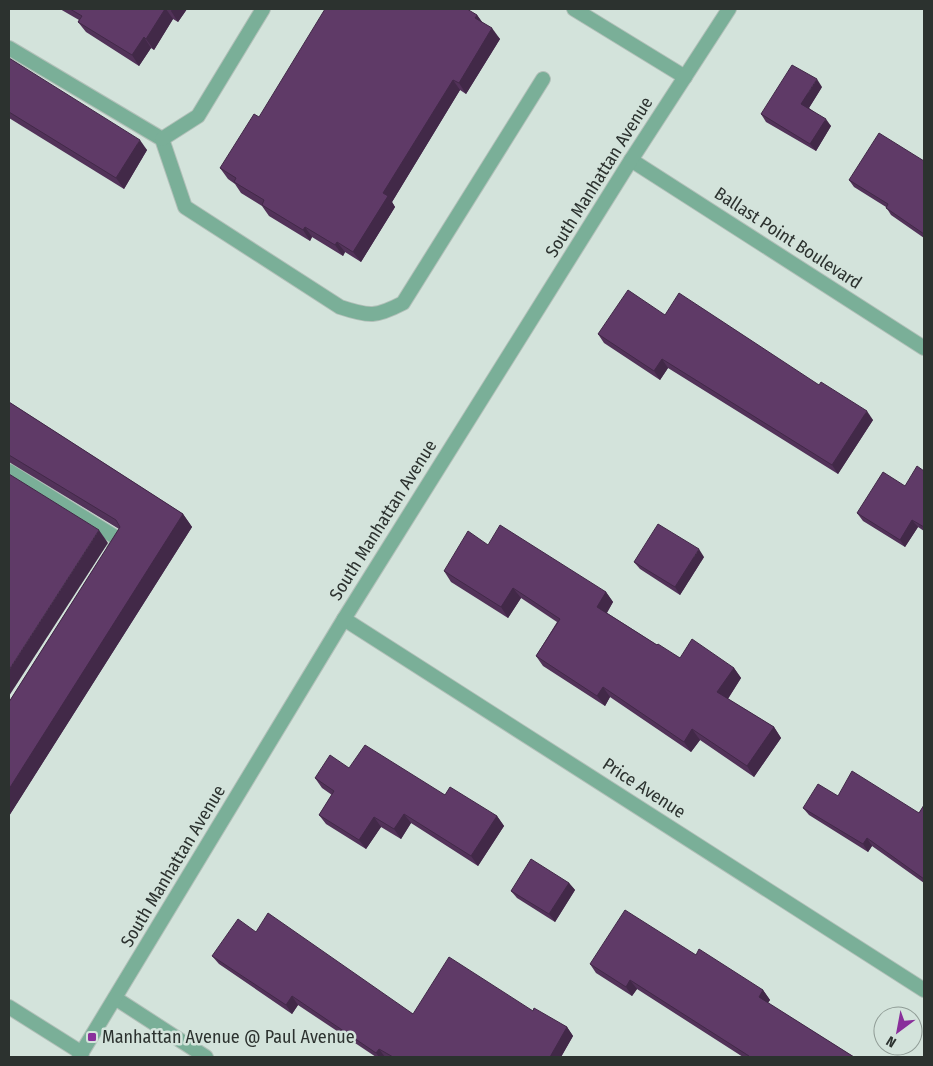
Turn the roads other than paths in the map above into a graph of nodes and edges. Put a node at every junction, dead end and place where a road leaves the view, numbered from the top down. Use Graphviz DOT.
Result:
graph roads {
  1 [pos="574,9"];
  2 [pos="729,9"];
  3 [pos="259,11"];
  4 [pos="9,48"];
  5 [pos="685,77"];
  6 [pos="543,79"];
  7 [pos="162,139"];
  8 [pos="631,160"];
  9 [pos="924,348"];
  10 [pos="9,471"];
  11 [pos="104,565"];
  12 [pos="344,619"];
  13 [pos="924,990"];
  14 [pos="115,998"];
  15 [pos="9,1007"];
  16 [pos="80,1055"];
  17 [pos="206,1057"];
  1 -- 5 [label="street"];
  2 -- 5 [label="street, South Manhattan Avenue"];
  3 -- 7 [label="street"];
  4 -- 7 [label="street"];
  5 -- 8 [label="street, South Manhattan Avenue"];
  6 -- 7 [label="street"];
  8 -- 9 [label="street, Ballast Point Boulevard"];
  8 -- 12 [label="street, South Manhattan Avenue"];
  10 -- 11 [label="street"];
  12 -- 13 [label="street, Price Avenue"];
  12 -- 14 [label="street, South Manhattan Avenue"];
  14 -- 16 [label="street, South Manhattan Avenue"];
  14 -- 17 [label="street"];
  15 -- 16 [label="street"];
}
